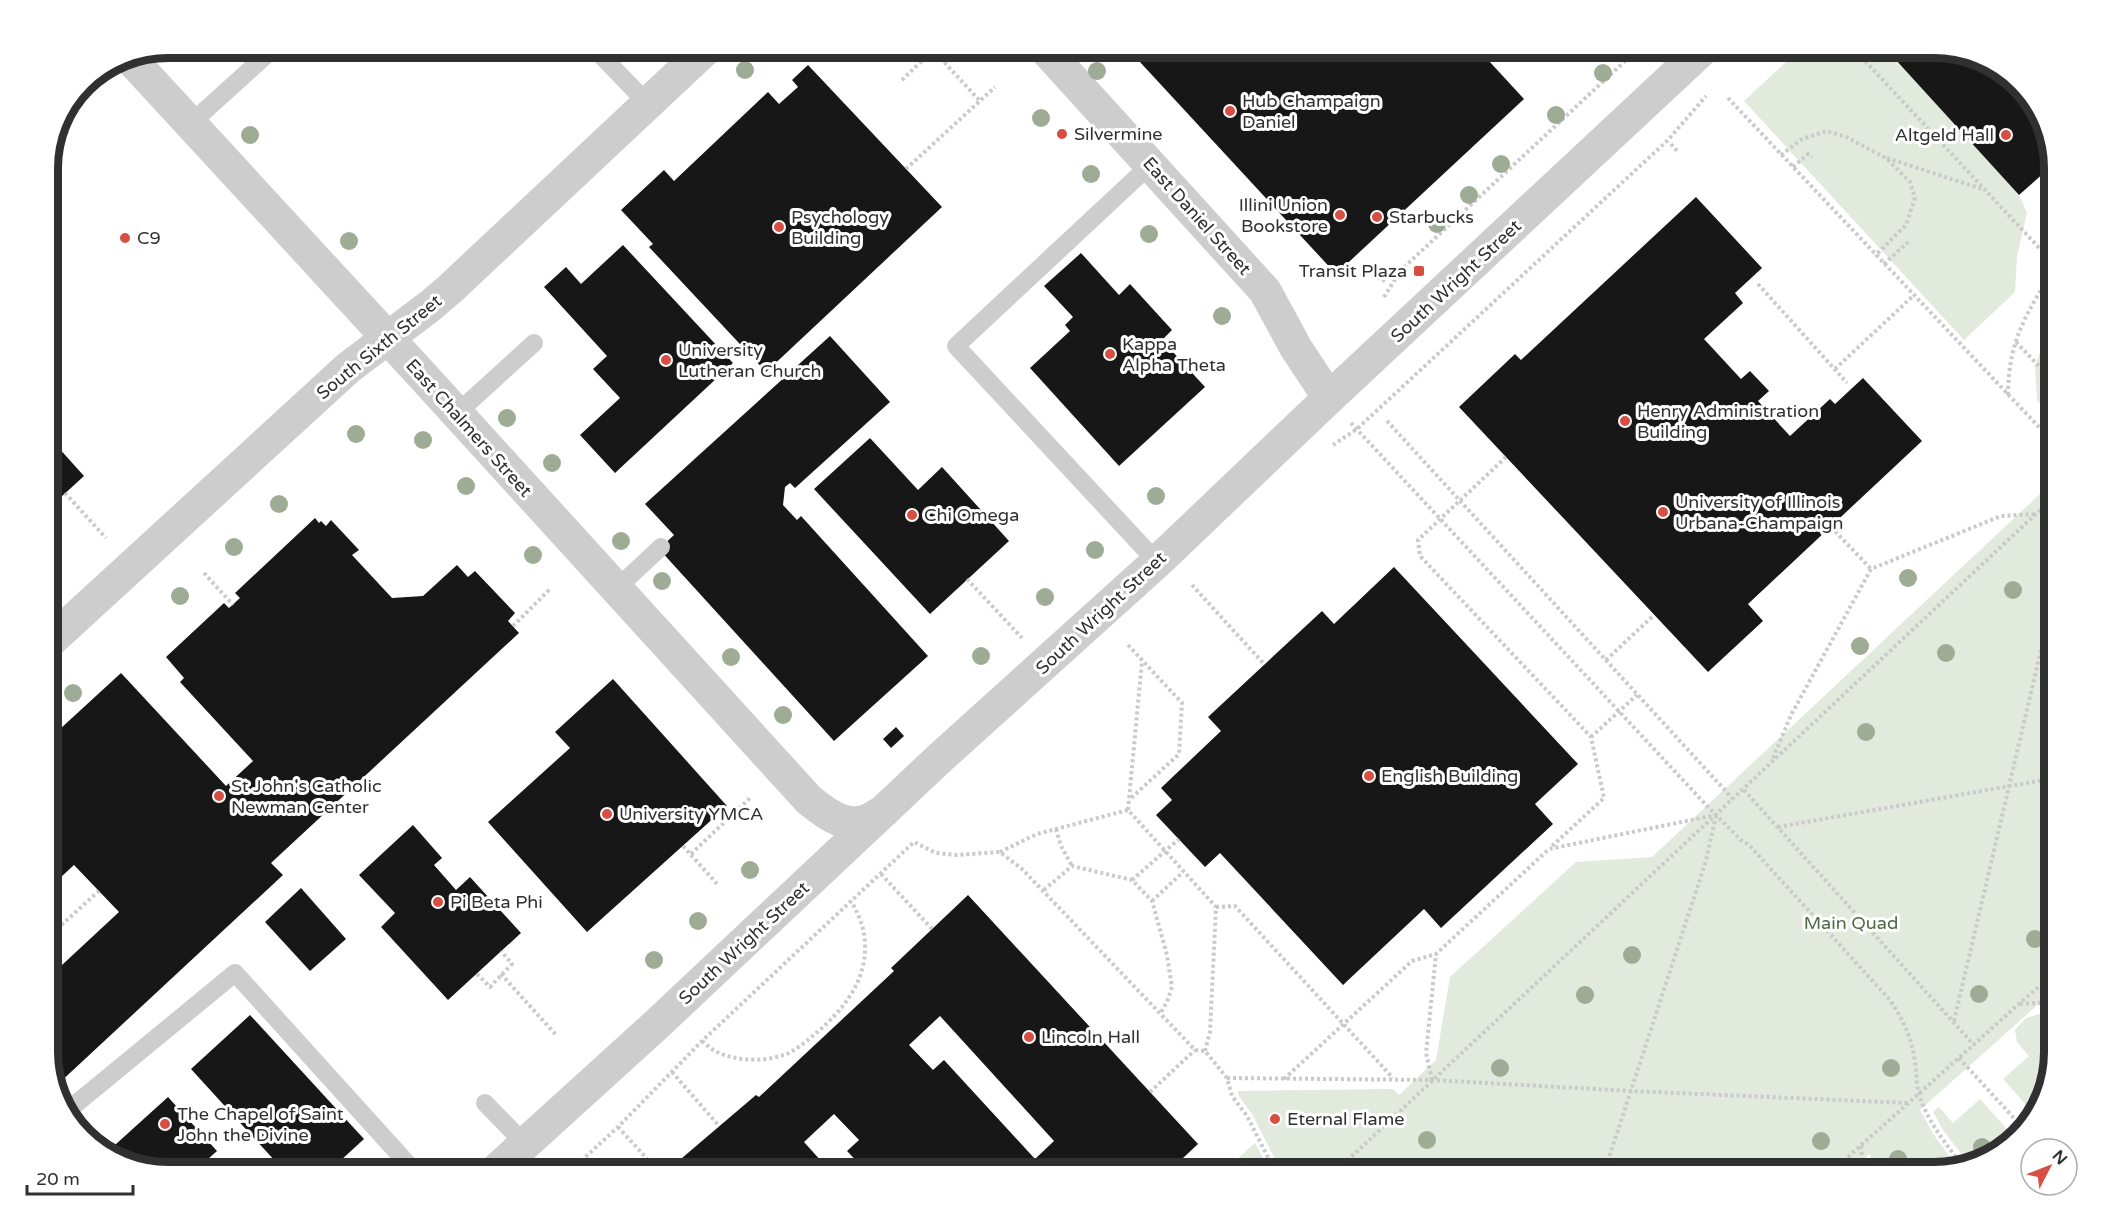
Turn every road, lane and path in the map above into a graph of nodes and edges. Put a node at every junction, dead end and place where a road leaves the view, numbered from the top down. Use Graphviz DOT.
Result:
graph roads {
  1 [pos="199,58"];
  2 [pos="263,58"];
  3 [pos="604,58"];
  4 [pos="696,58"];
  5 [pos="925,58"];
  6 [pos="941,58"];
  7 [pos="1053,58"];
  8 [pos="1629,58"];
  9 [pos="1693,58"];
  10 [pos="1862,58"];
  11 [pos="199,61"];
  12 [pos="135,63"];
  13 [pos="902,80"];
  14 [pos="995,87"];
  15 [pos="1710,91"];
  16 [pos="1728,98"];
  17 [pos="980,100"];
  18 [pos="648,104"];
  19 [pos="190,124"];
  20 [pos="1671,144"];
  21 [pos="1678,152"];
  22 [pos="1781,155"];
  23 [pos="1812,157"];
  24 [pos="1886,158"];
  25 [pos="1150,165"];
  26 [pos="1793,167"];
  27 [pos="906,169"];
  28 [pos="1984,189"];
  29 [pos="1908,242"];
  30 [pos="2044,255"];
  31 [pos="1875,256"];
  32 [pos="1884,264"];
  33 [pos="1377,277"];
  34 [pos="1385,281"];
  35 [pos="1758,284"];
  36 [pos="2044,285"];
  37 [pos="1913,296"];
  38 [pos="1380,307"];
  39 [pos="388,339"];
  40 [pos="2016,342"];
  41 [pos="534,343"];
  42 [pos="1834,369"];
  43 [pos="2044,372"];
  44 [pos="1847,383"];
  45 [pos="2008,396"];
  46 [pos="1329,398"];
  47 [pos="456,414"];
  48 [pos="1387,421"];
  49 [pos="1357,429"];
  50 [pos="2044,433"];
  51 [pos="1332,446"];
  52 [pos="1506,457"];
  53 [pos="65,493"];
  54 [pos="1460,500"];
  55 [pos="2044,507"];
  56 [pos="2037,514"];
  57 [pos="1440,519"];
  58 [pos="1832,527"];
  59 [pos="106,538"];
  60 [pos="661,547"];
  61 [pos="1157,562"];
  62 [pos="1871,569"];
  63 [pos="204,573"];
  64 [pos="967,579"];
  65 [pos="1192,585"];
  66 [pos="550,589"];
  67 [pos="616,589"];
  68 [pos="233,605"];
  69 [pos="1654,615"];
  70 [pos="513,626"];
  71 [pos="59,633"];
  72 [pos="2044,639"];
  73 [pos="1128,645"];
  74 [pos="1142,660"];
  75 [pos="1606,660"];
  76 [pos="1045,664"];
  77 [pos="1264,664"];
  78 [pos="1637,695"];
  79 [pos="1619,712"];
  80 [pos="1591,737"];
  81 [pos="1772,760"];
  82 [pos="2044,780"];
  83 [pos="2008,787"];
  84 [pos="1744,790"];
  85 [pos="750,798"];
  86 [pos="1734,799"];
  87 [pos="809,800"];
  88 [pos="1129,800"];
  89 [pos="885,810"];
  90 [pos="1128,810"];
  91 [pos="1717,815"];
  92 [pos="1777,827"];
  93 [pos="1056,829"];
  94 [pos="1179,839"];
  95 [pos="683,846"];
  96 [pos="1549,849"];
  97 [pos="1000,852"];
  98 [pos="1165,852"];
  99 [pos="691,854"];
  100 [pos="1072,866"];
  101 [pos="823,870"];
  102 [pos="1183,872"];
  103 [pos="881,874"];
  104 [pos="1132,880"];
  105 [pos="718,885"];
  106 [pos="1044,890"];
  107 [pos="99,891"];
  108 [pos="851,901"];
  109 [pos="1152,901"];
  110 [pos="1216,907"];
  111 [pos="59,927"];
  112 [pos="932,929"];
  113 [pos="501,951"];
  114 [pos="1436,954"];
  115 [pos="477,974"];
  116 [pos="501,974"];
  117 [pos="2044,982"];
  118 [pos="2019,1004"];
  119 [pos="2044,1005"];
  120 [pos="1160,1014"];
  121 [pos="1954,1021"];
  122 [pos="1344,1023"];
  123 [pos="827,1024"];
  124 [pos="831,1029"];
  125 [pos="557,1036"];
  126 [pos="702,1041"];
  127 [pos="1974,1045"];
  128 [pos="1195,1050"];
  129 [pos="1205,1052"];
  130 [pos="1959,1058"];
  131 [pos="672,1072"];
  132 [pos="1227,1078"];
  133 [pos="1393,1078"];
  134 [pos="1284,1080"];
  135 [pos="1432,1080"];
  136 [pos="1631,1091"];
  137 [pos="1149,1092"];
  138 [pos="1919,1093"];
  139 [pos="485,1103"];
  140 [pos="1908,1103"];
  141 [pos="73,1106"];
  142 [pos="2019,1122"];
  143 [pos="719,1126"];
  144 [pos="618,1127"];
  145 [pos="524,1143"];
  146 [pos="1861,1145"];
  147 [pos="1958,1160"];
  148 [pos="407,1162"];
  149 [pos="504,1162"];
  150 [pos="580,1162"];
  151 [pos="650,1162"];
  152 [pos="1270,1162"];
  153 [pos="1346,1162"];
  154 [pos="1608,1162"];
  155 [pos="1842,1162"];
  156 [pos="1862,1162"];
  1 -- 11 [label="path"];
  2 -- 19 [label="lane"];
  3 -- 18 [label="lane"];
  4 -- 18 [label="street, South Sixth Street"];
  5 -- 13 [label="path"];
  6 -- 17 [label="path"];
  7 -- 25 [label="street, East Daniel Street"];
  8 -- 38 [label="path"];
  9 -- 46 [label="street, South Wright Street"];
  10 -- 28 [label="path"];
  12 -- 19 [label="street, East Chalmers Street"];
  14 -- 17 [label="path"];
  15 -- 49 [label="path"];
  16 -- 22 [label="path"];
  17 -- 27 [label="path"];
  18 -- 39 [label="street, South Sixth Street"];
  19 -- 39 [label="street, East Chalmers Street"];
  20 -- 21 [label="path"];
  22 -- 24 [label="path"];
  22 -- 26 [label="path"];
  23 -- 26 [label="path"];
  24 -- 28 [label="path"];
  24 -- 31 [label="path"];
  25 -- 46 [label="street, East Daniel Street"];
  25 -- 61 [label="lane"];
  26 -- 31 [label="path"];
  28 -- 30 [label="path"];
  29 -- 32 [label="path"];
  31 -- 32 [label="path"];
  32 -- 37 [label="path"];
  33 -- 34 [label="path"];
  35 -- 42 [label="path"];
  36 -- 40 [label="path"];
  37 -- 42 [label="path"];
  37 -- 45 [label="path"];
  39 -- 47 [label="street, East Chalmers Street"];
  39 -- 71 [label="street, South Sixth Street"];
  40 -- 43 [label="path"];
  40 -- 45 [label="path"];
  41 -- 47 [label="lane"];
  42 -- 44 [label="path"];
  45 -- 50 [label="path"];
  46 -- 49 [label="path"];
  46 -- 61 [label="street, South Wright Street"];
  47 -- 67 [label="street, East Chalmers Street"];
  48 -- 54 [label="path"];
  49 -- 51 [label="path"];
  49 -- 57 [label="path"];
  52 -- 54 [label="path"];
  53 -- 59 [label="path"];
  54 -- 57 [label="path"];
  54 -- 75 [label="path"];
  55 -- 56 [label="path"];
  56 -- 62 [label="path"];
  56 -- 81 [label="path"];
  57 -- 79 [label="path"];
  57 -- 80 [label="path"];
  58 -- 62 [label="path"];
  60 -- 67 [label="lane"];
  61 -- 76 [label="street, South Wright Street"];
  62 -- 81 [label="path"];
  63 -- 68 [label="path"];
  64 -- 76 [label="path"];
  65 -- 77 [label="path"];
  66 -- 70 [label="path"];
  67 -- 87 [label="street, East Chalmers Street"];
  69 -- 75 [label="path"];
  72 -- 83 [label="path"];
  73 -- 74 [label="path"];
  74 -- 88 [label="path"];
  74 -- 88 [label="path"];
  75 -- 78 [label="path"];
  76 -- 89 [label="street, South Wright Street"];
  78 -- 79 [label="path"];
  78 -- 86 [label="path"];
  79 -- 80 [label="path"];
  79 -- 91 [label="path"];
  80 -- 96 [label="path"];
  81 -- 84 [label="path"];
  82 -- 83 [label="path"];
  83 -- 92 [label="path"];
  83 -- 121 [label="path"];
  84 -- 86 [label="path"];
  84 -- 92 [label="path"];
  85 -- 99 [label="path"];
  86 -- 91 [label="path"];
  87 -- 89 [label="street, East Chalmers Street"];
  87 -- 101 [label="street, East Chalmers Street"];
  88 -- 90 [label="path"];
  89 -- 101 [label="street, South Wright Street"];
  90 -- 93 [label="path"];
  90 -- 98 [label="path"];
  91 -- 96 [label="path"];
  91 -- 135 [label="path"];
  91 -- 136 [label="path"];
  91 -- 138 [label="path"];
  92 -- 121 [label="path"];
  93 -- 97 [label="path"];
  93 -- 100 [label="path"];
  94 -- 98 [label="path"];
  95 -- 99 [label="path"];
  96 -- 114 [label="path"];
  97 -- 103 [label="path"];
  97 -- 106 [label="path"];
  98 -- 102 [label="path"];
  98 -- 104 [label="path"];
  99 -- 105 [label="path"];
  100 -- 104 [label="path"];
  100 -- 106 [label="path"];
  101 -- 145 [label="street, South Wright Street"];
  102 -- 109 [label="path"];
  102 -- 110 [label="path"];
  103 -- 108 [label="path"];
  103 -- 112 [label="path"];
  104 -- 109 [label="path"];
  106 -- 120 [label="path"];
  107 -- 111 [label="path"];
  108 -- 123 [label="path"];
  108 -- 126 [label="path"];
  109 -- 120 [label="path"];
  110 -- 122 [label="path"];
  110 -- 129 [label="path"];
  113 -- 116 [label="path"];
  114 -- 122 [label="path"];
  114 -- 135 [label="path"];
  115 -- 116 [label="path"];
  116 -- 125 [label="path"];
  117 -- 118 [label="path"];
  118 -- 119 [label="path"];
  118 -- 127 [label="path"];
  120 -- 128 [label="path"];
  121 -- 127 [label="path"];
  122 -- 133 [label="path"];
  122 -- 134 [label="path"];
  123 -- 124 [label="path"];
  123 -- 126 [label="path"];
  126 -- 131 [label="path"];
  127 -- 130 [label="path"];
  128 -- 129 [label="path"];
  128 -- 137 [label="path"];
  129 -- 132 [label="path"];
  130 -- 138 [label="path"];
  130 -- 142 [label="path"];
  131 -- 143 [label="path"];
  131 -- 144 [label="path"];
  132 -- 134 [label="path"];
  132 -- 152 [label="path"];
  133 -- 134 [label="path"];
  133 -- 135 [label="path"];
  135 -- 136 [label="path"];
  135 -- 153 [label="path"];
  136 -- 140 [label="path"];
  136 -- 154 [label="path"];
  138 -- 140 [label="path"];
  138 -- 147 [label="path"];
  139 -- 145 [label="lane"];
  140 -- 146 [label="path"];
  141 -- 148 [label="lane"];
  144 -- 150 [label="path"];
  144 -- 151 [label="path"];
  145 -- 149 [label="street, South Wright Street"];
  146 -- 155 [label="path"];
  146 -- 156 [label="path"];
}
